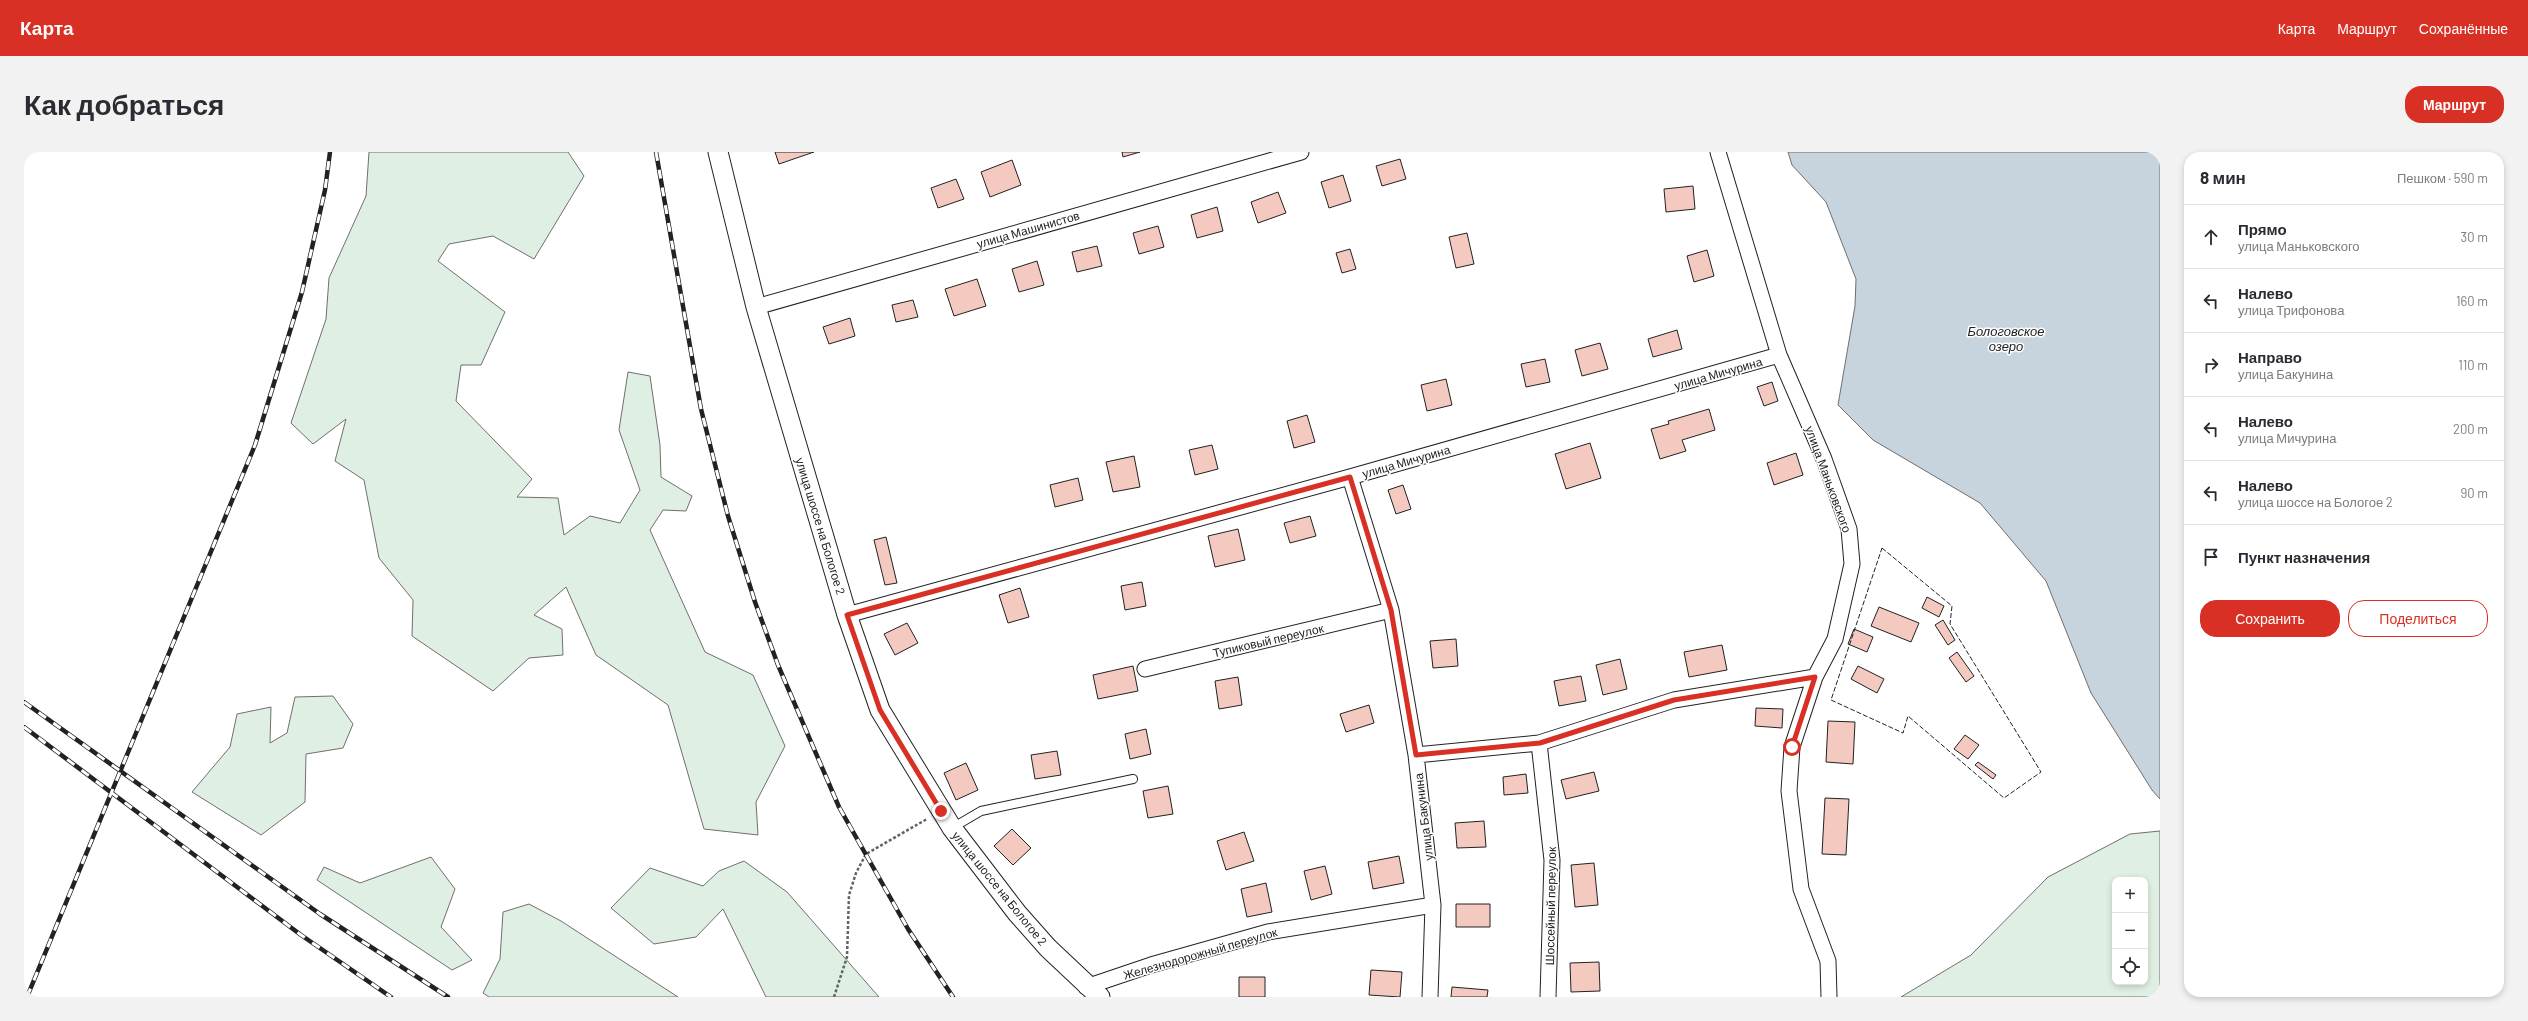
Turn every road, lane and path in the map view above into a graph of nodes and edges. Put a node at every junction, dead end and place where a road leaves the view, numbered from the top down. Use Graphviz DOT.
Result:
graph roads {
  1 [pos="718,152"];
  2 [pos="1301,152"];
  3 [pos="1718,152"];
  4 [pos="756,307"];
  5 [pos="1779,355"];
  6 [pos="1350,477"];
  7 [pos="1391,610"];
  8 [pos="847,615"];
  9 [pos="1146,669"];
  10 [pos="1815,677"];
  11 [pos="1540,743"];
  12 [pos="1416,755"];
  13 [pos="1133,779"];
  14 [pos="941,811"];
  15 [pos="952,828"];
  16 [pos="1433,905"];
  17 [pos="1093,992"];
  18 [pos="834,997"];
  19 [pos="1430,997"];
  20 [pos="1548,997"];
  21 [pos="1829,997"];
  1 -- 4 [label="street, улица шоссе на Бологое 2"];
  2 -- 4 [label="street, улица Машинистов"];
  3 -- 5 [label="street, улица Маньковского"];
  4 -- 8 [label="street, улица шоссе на Бологое 2"];
  5 -- 6 [label="street, улица Мичурина"];
  5 -- 10 [label="street, улица Маньковского"];
  6 -- 7 [label="street, улица Бакунина"];
  6 -- 8 [label="street, улица Мичурина"];
  7 -- 9 [label="street, Тупиковый переулок"];
  7 -- 12 [label="street, улица Бакунина"];
  8 -- 14 [label="street, улица шоссе на Бологое 2"];
  10 -- 11 [label="street"];
  10 -- 21 [label="street, улица Маньковского"];
  11 -- 12 [label="street"];
  11 -- 20 [label="street, Шоссейный переулок"];
  12 -- 16 [label="street, улица Бакунина"];
  13 -- 15 [label="lane"];
  14 -- 15 [label="street, улица шоссе на Бологое 2"];
  14 -- 18 [label="path"];
  15 -- 17 [label="street, улица шоссе на Бологое 2"];
  16 -- 17 [label="street, Железнодорожный переулок"];
  16 -- 19 [label="street, улица Бакунина"];
}
